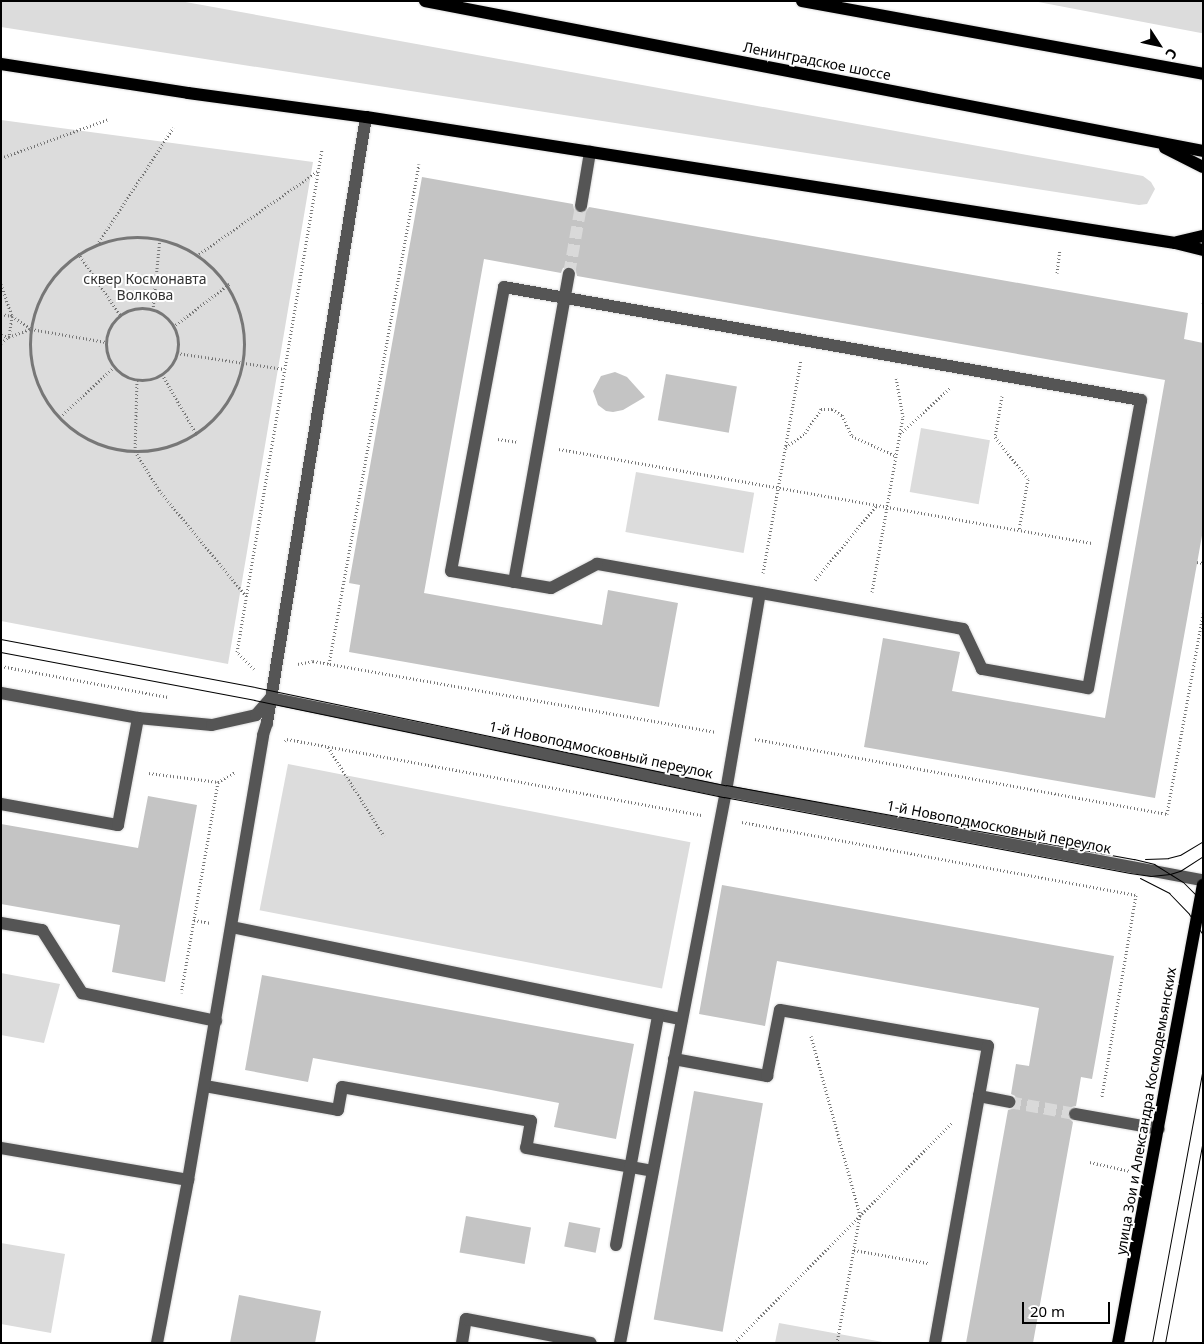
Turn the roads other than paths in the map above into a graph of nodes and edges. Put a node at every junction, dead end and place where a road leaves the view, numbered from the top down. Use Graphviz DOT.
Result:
graph roads {
  1 [pos="425,1"];
  2 [pos="802,1"];
  3 [pos="1,64"];
  4 [pos="1203,68"];
  5 [pos="1183,70"];
  6 [pos="1203,74"];
  7 [pos="366,117"];
  8 [pos="1149,140"];
  9 [pos="1203,150"];
  10 [pos="590,152"];
  11 [pos="1203,167"];
  12 [pos="581,206"];
  13 [pos="1203,236"];
  14 [pos="1175,243"];
  15 [pos="1203,250"];
  16 [pos="569,274"];
  17 [pos="564,298"];
  18 [pos="514,582"];
  19 [pos="760,593"];
  20 [pos="1,693"];
  21 [pos="271,698"];
  22 [pos="138,718"];
  23 [pos="726,791"];
  24 [pos="1,804"];
  25 [pos="1203,880"];
  26 [pos="1203,885"];
  27 [pos="1,923"];
  28 [pos="232,927"];
  29 [pos="658,1016"];
  30 [pos="682,1019"];
  31 [pos="216,1021"];
  32 [pos="674,1059"];
  33 [pos="205,1086"];
  34 [pos="979,1096"];
  35 [pos="1010,1102"];
  36 [pos="1075,1114"];
  37 [pos="1159,1129"];
  38 [pos="1,1148"];
  39 [pos="630,1166"];
  40 [pos="652,1171"];
  41 [pos="188,1180"];
  42 [pos="616,1245"];
  43 [pos="157,1343"];
  44 [pos="462,1343"];
  45 [pos="591,1343"];
  46 [pos="620,1343"];
  47 [pos="934,1343"];
  48 [pos="1118,1343"];
  1 -- 8 [label="main road, Ленинградское шоссе"];
  2 -- 5 [label="main road"];
  3 -- 7 [label="main road"];
  4 -- 5 [label="main road"];
  5 -- 6 [label="main road"];
  7 -- 10 [label="main road"];
  7 -- 21 [label="street"];
  8 -- 9 [label="main road, Ленинградское шоссе"];
  8 -- 11 [label="main road"];
  10 -- 12 [label="street"];
  10 -- 14 [label="main road"];
  13 -- 14 [label="main road"];
  14 -- 15 [label="main road"];
  16 -- 17 [label="street"];
  17 -- 18 [label="street"];
  17 -- 18 [label="street"];
  17 -- 19 [label="street"];
  18 -- 19 [label="street"];
  19 -- 23 [label="street"];
  20 -- 22 [label="street"];
  21 -- 22 [label="street"];
  21 -- 23 [label="street, 1-й Новоподмосковный переулок"];
  21 -- 28 [label="street"];
  22 -- 24 [label="street"];
  23 -- 25 [label="street, 1-й Новоподмосковный переулок"];
  23 -- 30 [label="street"];
  26 -- 37 [label="main road, улица Зои и Александра Космодемьянских"];
  27 -- 31 [label="street"];
  28 -- 29 [label="street"];
  28 -- 31 [label="street"];
  29 -- 30 [label="street"];
  29 -- 39 [label="street"];
  30 -- 32 [label="street"];
  31 -- 33 [label="street"];
  32 -- 34 [label="street"];
  32 -- 40 [label="street"];
  33 -- 39 [label="street"];
  33 -- 41 [label="street"];
  34 -- 35 [label="street"];
  34 -- 47 [label="street"];
  36 -- 37 [label="street"];
  37 -- 48 [label="main road, улица Зои и Александра Космодемьянских"];
  38 -- 41 [label="street"];
  39 -- 40 [label="street"];
  39 -- 42 [label="street"];
  40 -- 46 [label="street"];
  41 -- 43 [label="street"];
  44 -- 45 [label="street"];
}
